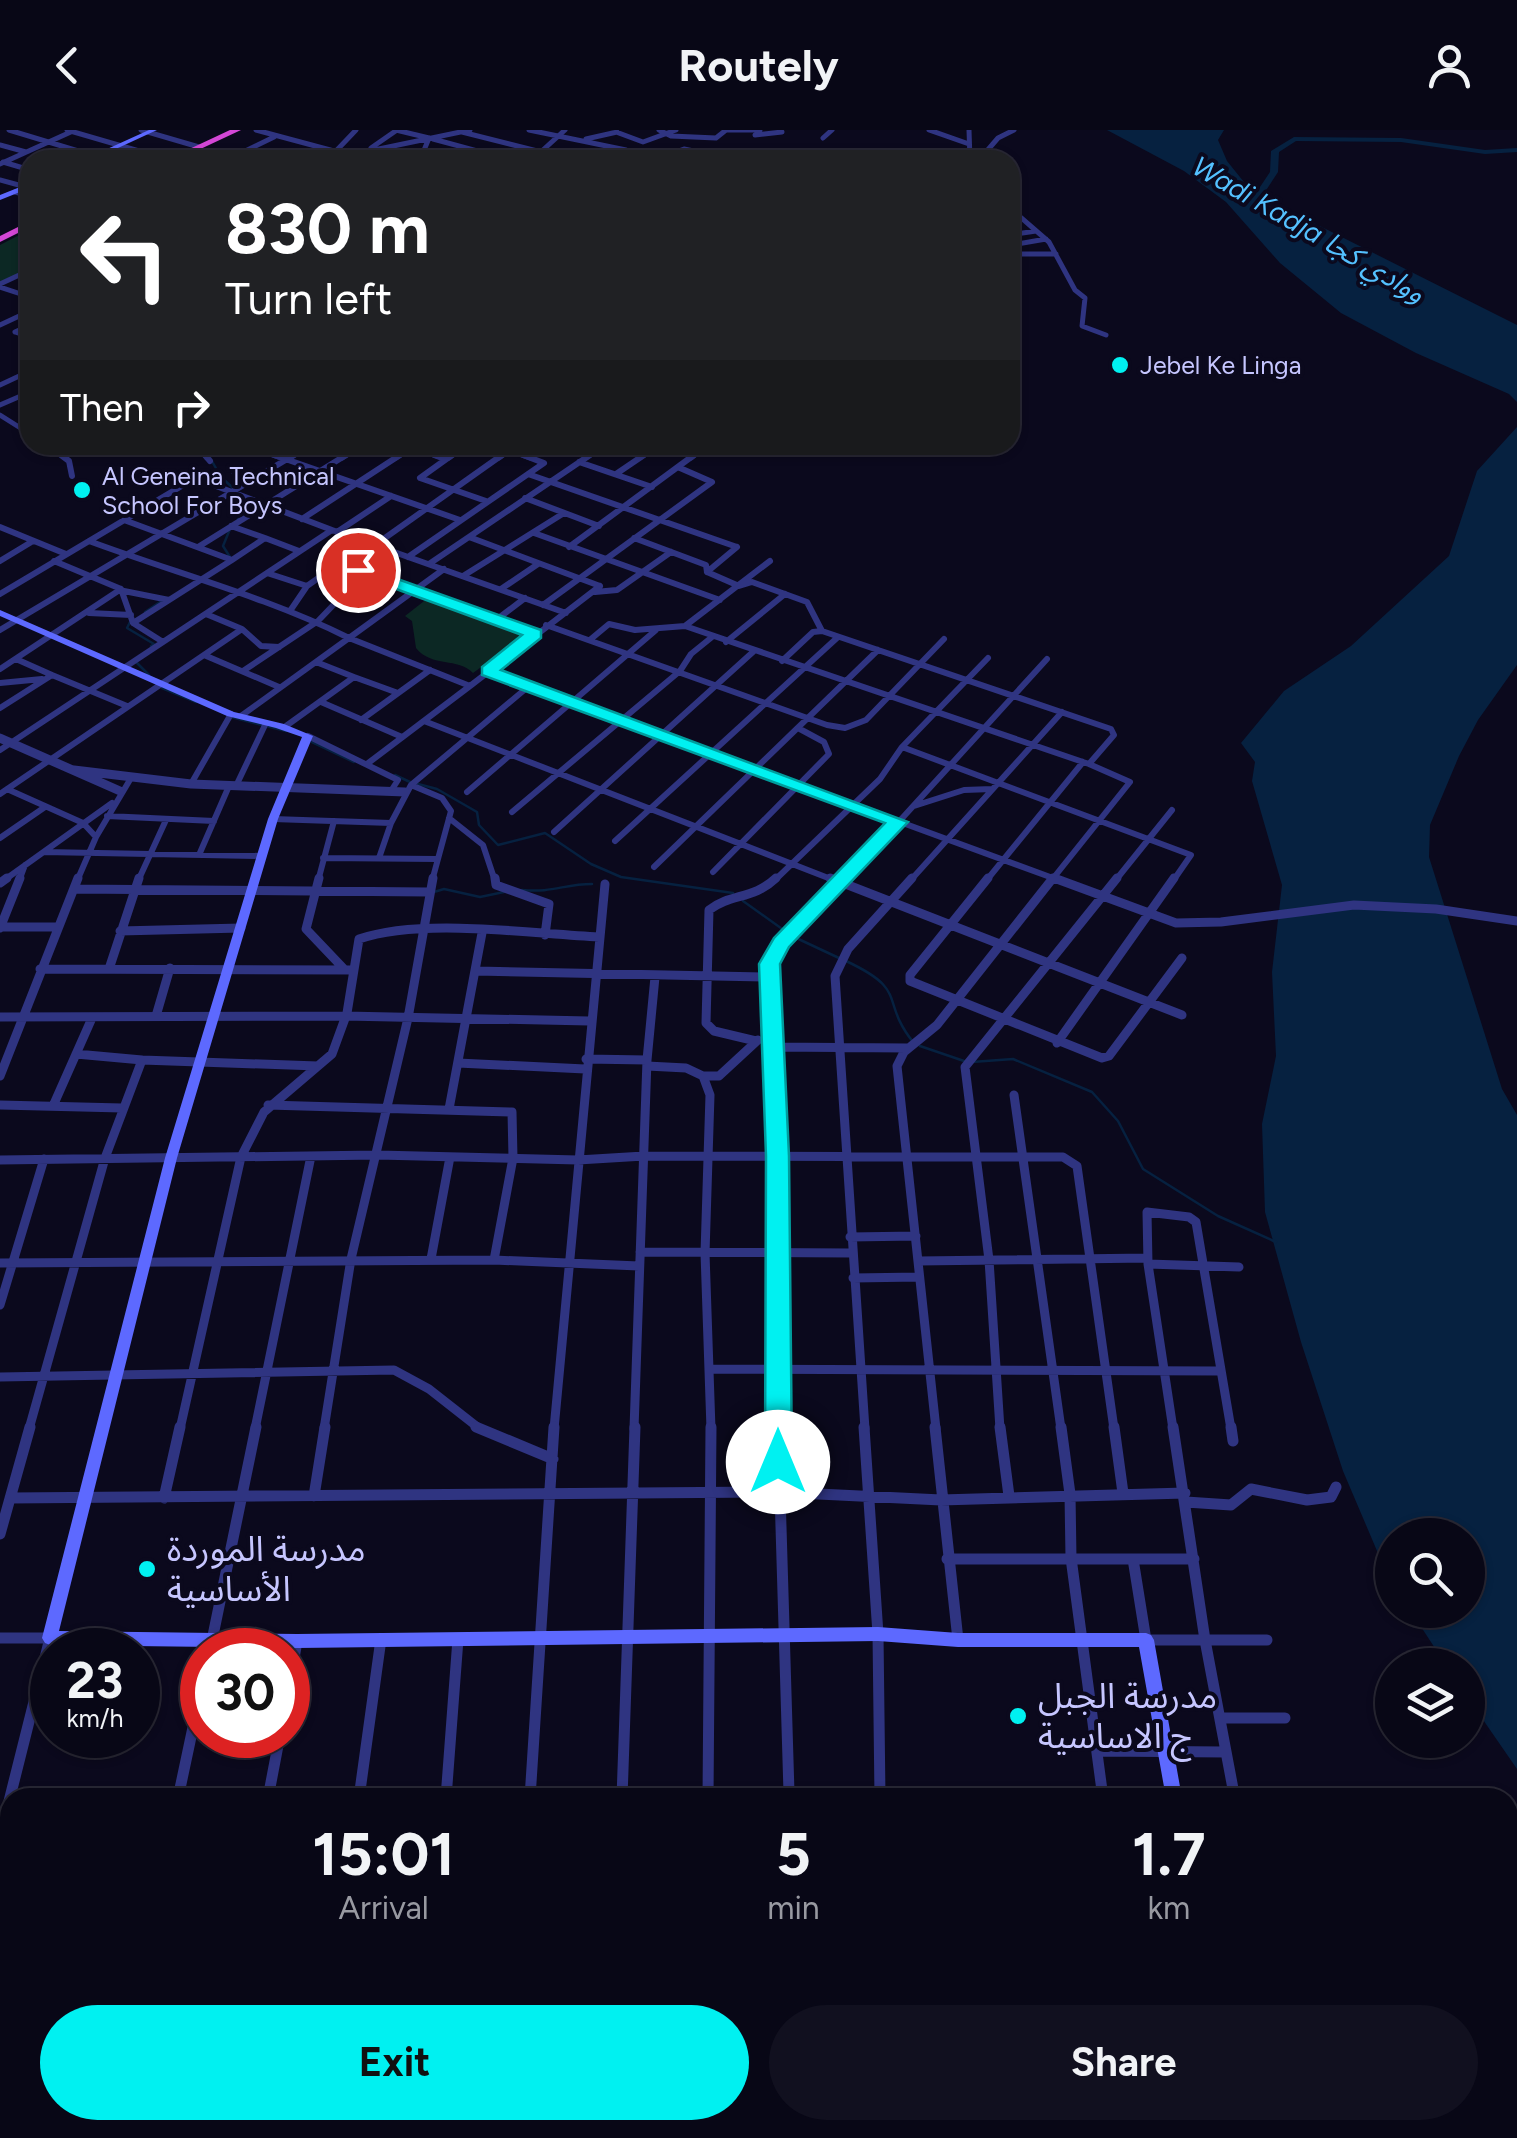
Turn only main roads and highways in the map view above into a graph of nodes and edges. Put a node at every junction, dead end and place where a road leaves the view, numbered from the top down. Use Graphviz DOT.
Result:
graph roads {
  1 [pos="237,130"];
  2 [pos="148,131"];
  3 [pos="108,150"];
  4 [pos="192,150"];
  5 [pos="0,613"];
  6 [pos="310,1641"];
  7 [pos="180,1644"];
  8 [pos="1171,1788"];
  1 -- 4 [label="highway"];
  2 -- 3 [label="main road"];
  5 -- 7 [label="main road"];
  6 -- 8 [label="main road"];
}
